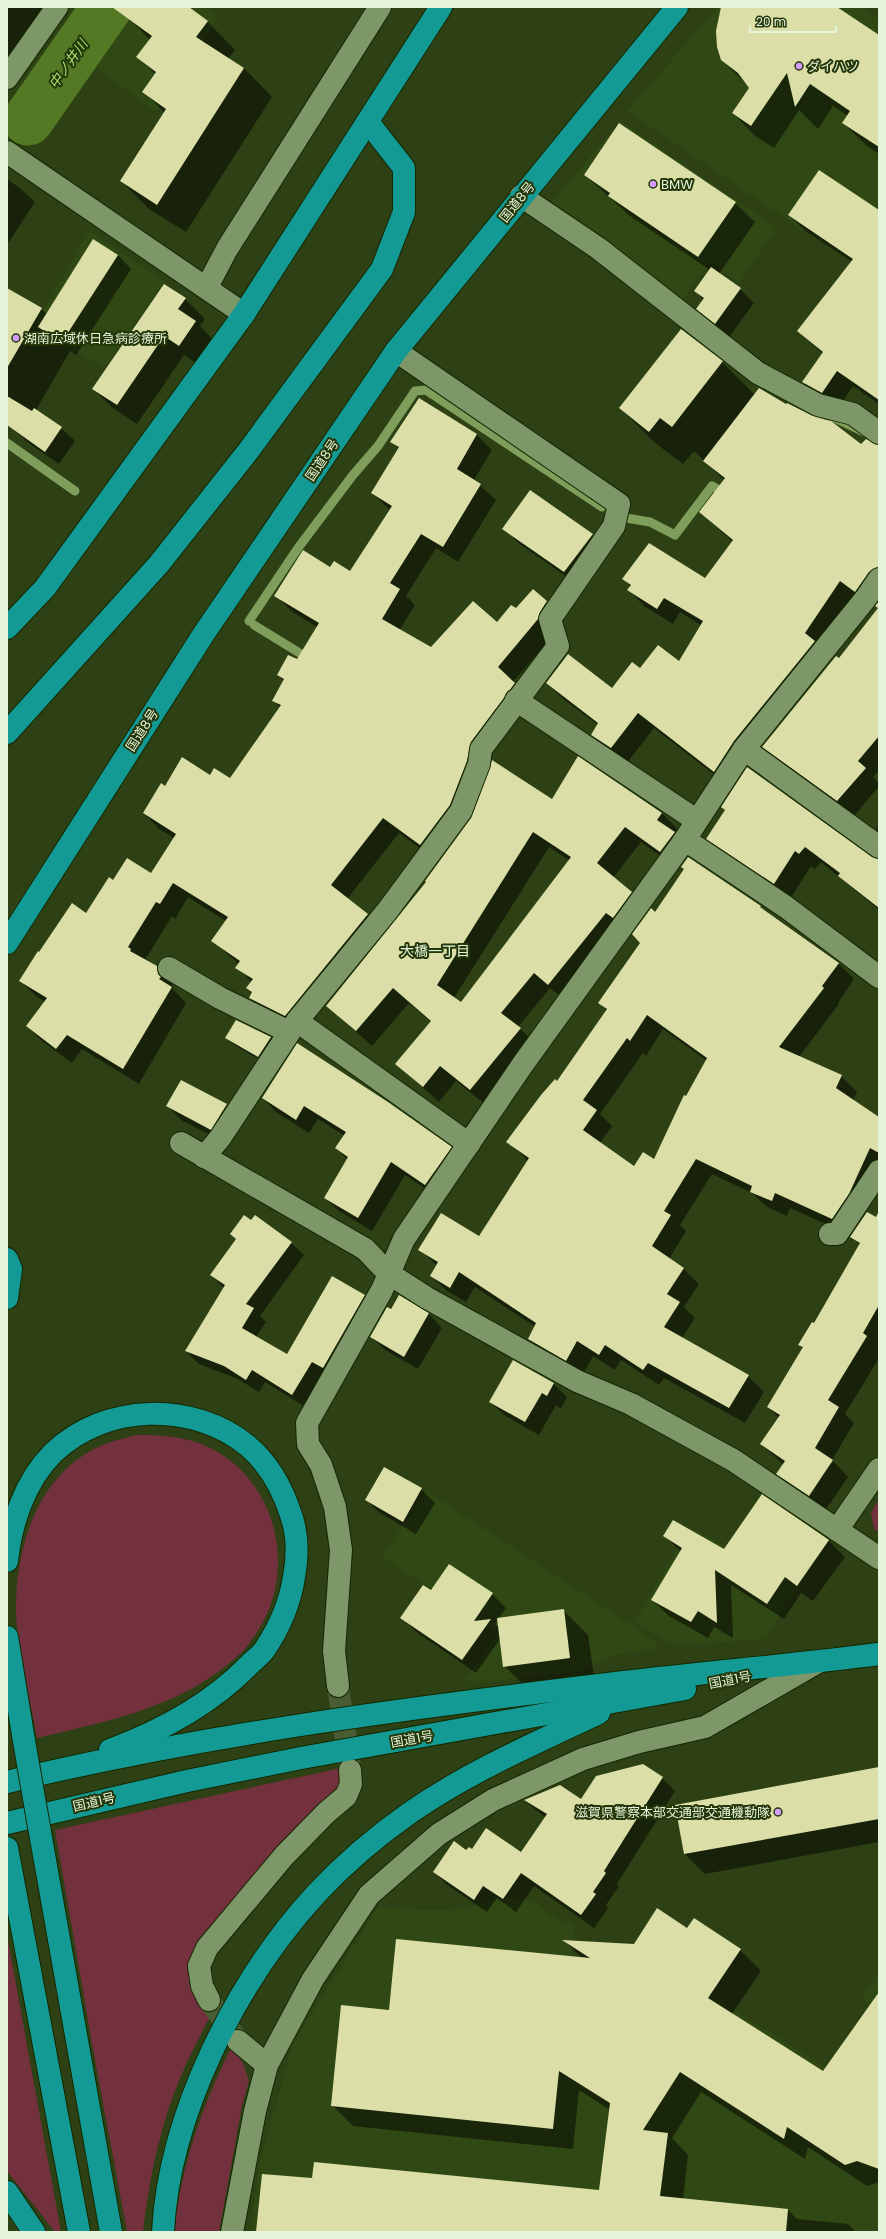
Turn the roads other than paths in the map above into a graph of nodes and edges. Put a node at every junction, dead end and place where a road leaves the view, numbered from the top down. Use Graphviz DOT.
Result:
graph roads {
  1 [pos="57,7"];
  2 [pos="380,7"];
  3 [pos="441,7"];
  4 [pos="677,7"];
  5 [pos="7,78"];
  6 [pos="368,122"];
  7 [pos="7,152"];
  8 [pos="521,196"];
  9 [pos="207,287"];
  10 [pos="244,314"];
  11 [pos="396,351"];
  12 [pos="879,432"];
  13 [pos="879,579"];
  14 [pos="7,628"];
  15 [pos="516,700"];
  16 [pos="7,733"];
  17 [pos="744,749"];
  18 [pos="696,820"];
  19 [pos="684,842"];
  20 [pos="879,847"];
  21 [pos="7,943"];
  22 [pos="169,968"];
  23 [pos="879,977"];
  24 [pos="293,1026"];
  25 [pos="181,1144"];
  26 [pos="469,1144"];
  27 [pos="204,1157"];
  28 [pos="879,1171"];
  29 [pos="830,1234"];
  30 [pos="7,1259"];
  31 [pos="388,1273"];
  32 [pos="7,1298"];
  33 [pos="879,1469"];
  34 [pos="837,1530"];
  35 [pos="879,1558"];
  36 [pos="7,1561"];
  37 [pos="7,1643"];
  38 [pos="879,1654"];
  39 [pos="818,1662"];
  40 [pos="338,1686"];
  41 [pos="627,1700"];
  42 [pos="350,1770"];
  43 [pos="43,1774"];
  44 [pos="7,1782"];
  45 [pos="7,1824"];
  46 [pos="7,1848"];
  47 [pos="209,2000"];
  48 [pos="238,2041"];
  49 [pos="267,2065"];
  50 [pos="7,2192"];
  51 [pos="34,2232"];
  52 [pos="79,2232"];
  53 [pos="112,2232"];
  54 [pos="163,2232"];
  55 [pos="232,2232"];
  1 -- 5 [label="street"];
  2 -- 9 [label="street"];
  3 -- 6 [label="highway"];
  4 -- 8 [label="highway, 国道8号"];
  6 -- 10 [label="highway"];
  6 -- 16 [label="highway"];
  7 -- 9 [label="street"];
  8 -- 11 [label="highway, 国道8号"];
  8 -- 12 [label="street"];
  9 -- 10 [label="street"];
  10 -- 14 [label="highway"];
  11 -- 15 [label="street"];
  11 -- 21 [label="highway, 国道8号"];
  13 -- 17 [label="street"];
  15 -- 18 [label="street"];
  15 -- 24 [label="street"];
  17 -- 18 [label="street"];
  17 -- 20 [label="street"];
  18 -- 19 [label="street"];
  19 -- 23 [label="street"];
  19 -- 26 [label="street"];
  22 -- 24 [label="street"];
  24 -- 26 [label="street"];
  24 -- 27 [label="street"];
  25 -- 27 [label="street"];
  26 -- 31 [label="street"];
  27 -- 31 [label="street"];
  28 -- 29 [label="street"];
  30 -- 32 [label="highway"];
  31 -- 34 [label="street"];
  31 -- 40 [label="street"];
  33 -- 34 [label="street"];
  34 -- 35 [label="street"];
  36 -- 43 [label="highway"];
  37 -- 53 [label="highway, bridge"];
  38 -- 39 [label="highway, 国道1号"];
  39 -- 41 [label="highway, 国道1号"];
  39 -- 43 [label="highway, 国道1号"];
  39 -- 49 [label="street"];
  41 -- 45 [label="highway, 国道1号"];
  41 -- 54 [label="highway"];
  42 -- 47 [label="street"];
  43 -- 44 [label="highway, 国道1号"];
  46 -- 52 [label="highway"];
  48 -- 49 [label="street"];
  49 -- 55 [label="street"];
  50 -- 51 [label="highway"];
}
